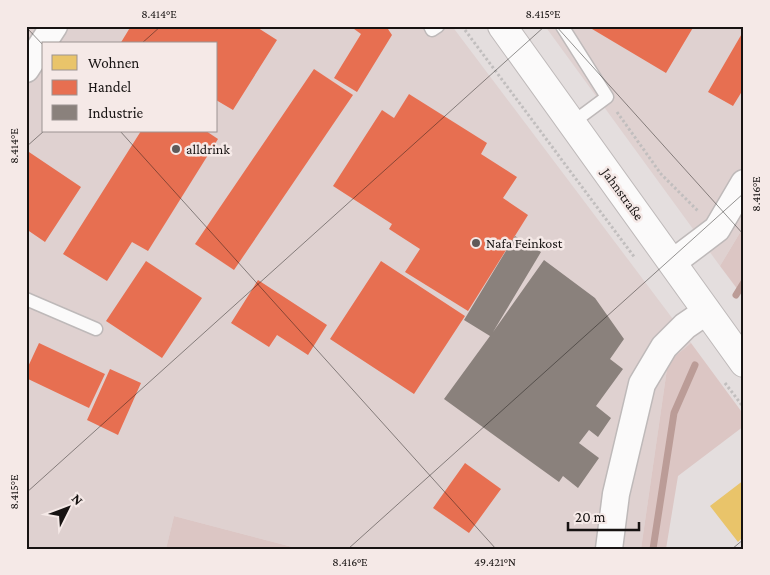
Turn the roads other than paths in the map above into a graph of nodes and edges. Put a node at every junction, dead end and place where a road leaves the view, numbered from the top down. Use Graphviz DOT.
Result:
graph roads {
  1 [pos="54,26"];
  2 [pos="430,26"];
  3 [pos="438,26"];
  4 [pos="502,26"];
  5 [pos="562,26"];
  6 [pos="44,42"];
  7 [pos="42,44"];
  8 [pos="26,69"];
  9 [pos="572,124"];
  10 [pos="744,184"];
  11 [pos="672,263"];
  12 [pos="26,299"];
  13 [pos="707,311"];
  14 [pos="96,329"];
  15 [pos="744,363"];
  16 [pos="609,549"];
  1 -- 6 [label="street"];
  2 -- 3 [label="lane"];
  4 -- 9 [label="street, Jahnstraße"];
  5 -- 9 [label="lane"];
  7 -- 8 [label="street"];
  9 -- 11 [label="street, Jahnstraße"];
  10 -- 11 [label="street"];
  11 -- 13 [label="street, Jahnstraße"];
  12 -- 14 [label="lane"];
  13 -- 15 [label="street, Jahnstraße"];
  13 -- 16 [label="street"];
}
